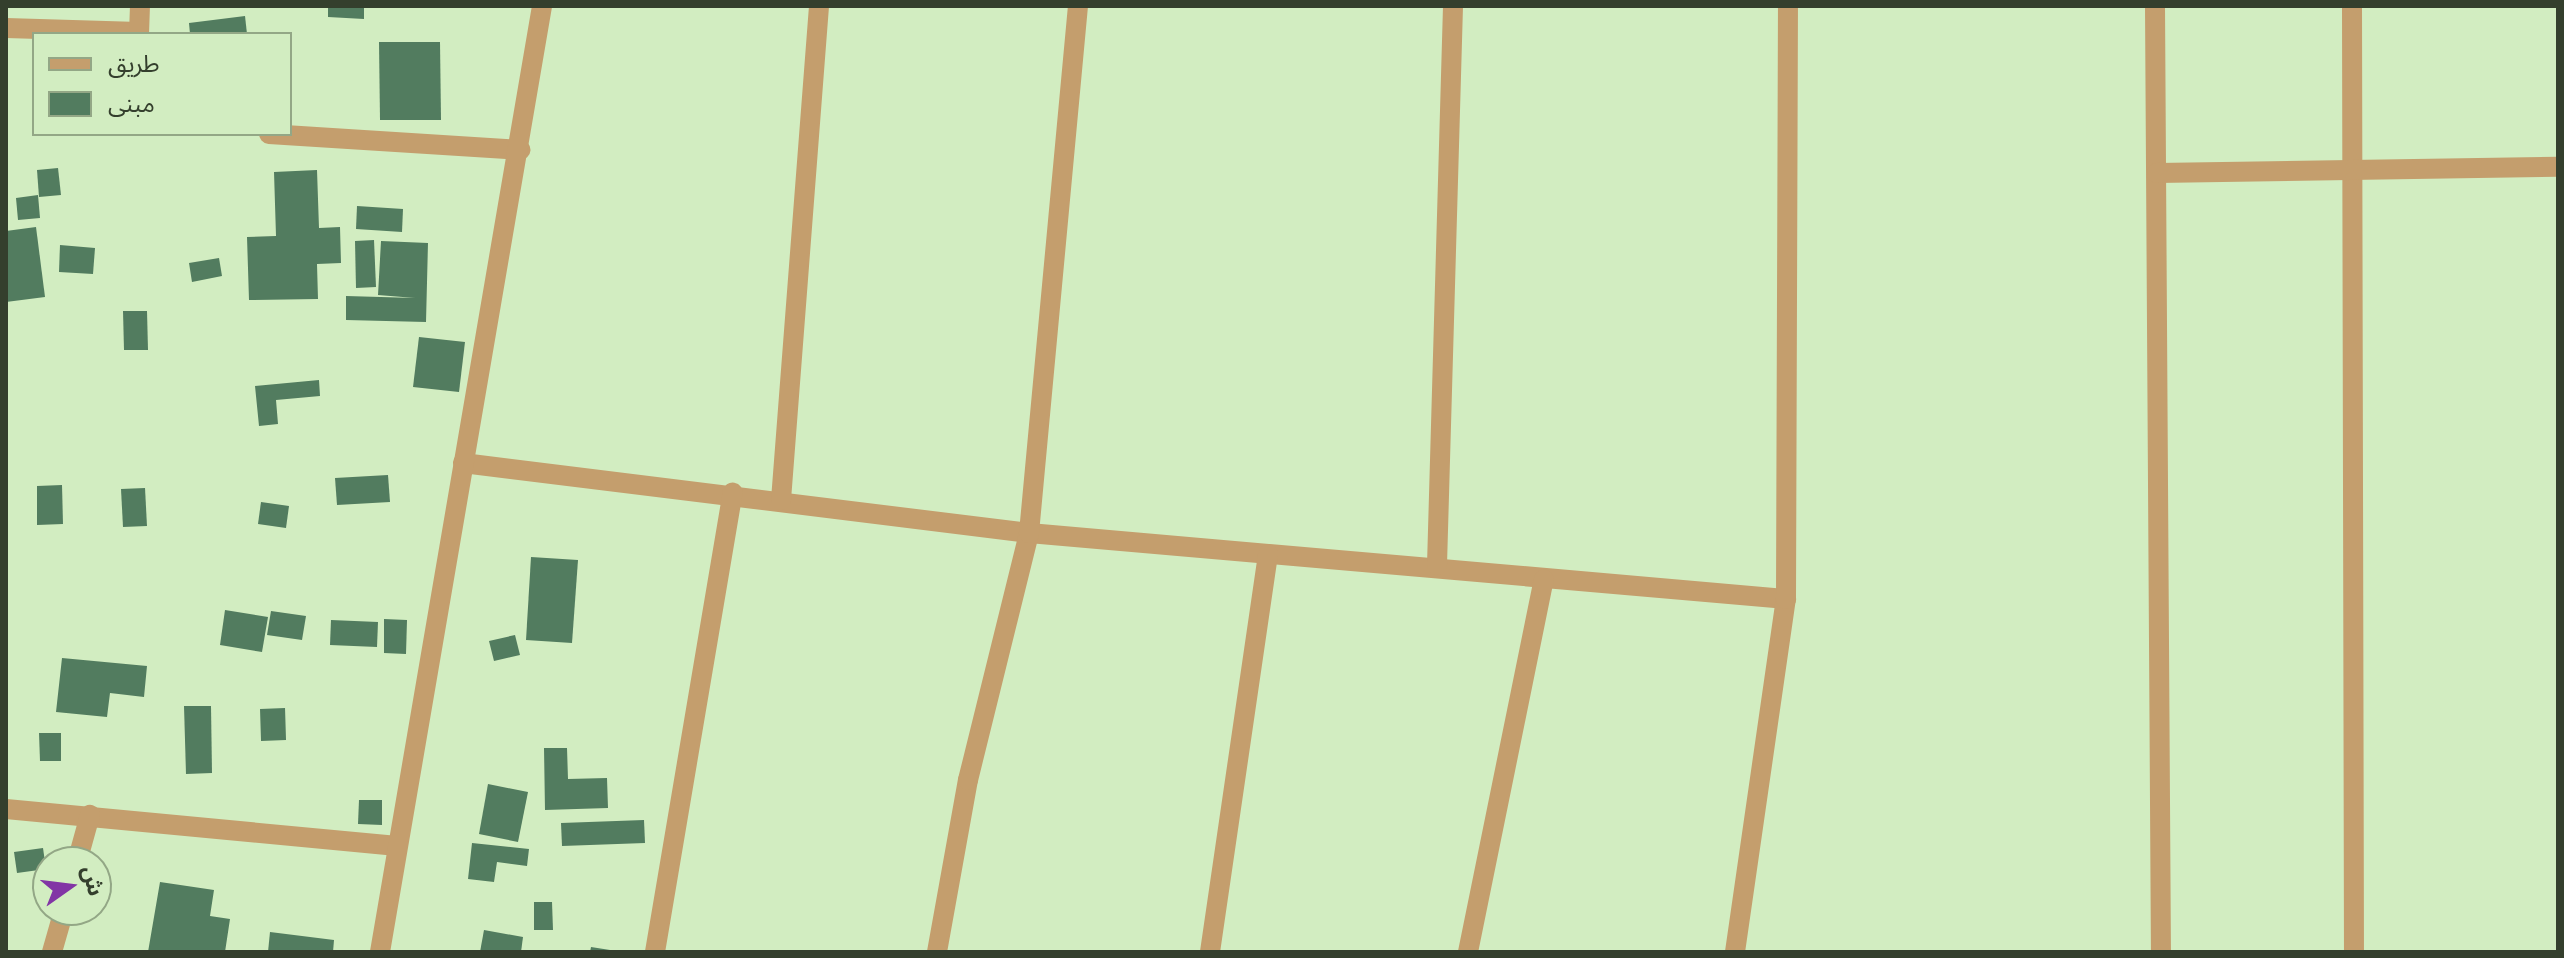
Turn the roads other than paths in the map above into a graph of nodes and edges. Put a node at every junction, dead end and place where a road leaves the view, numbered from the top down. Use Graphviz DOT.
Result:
graph roads {
  1 [pos="140,6"];
  2 [pos="542,6"];
  3 [pos="819,6"];
  4 [pos="1078,6"];
  5 [pos="1453,6"];
  6 [pos="1788,6"];
  7 [pos="2155,6"];
  8 [pos="2352,6"];
  9 [pos="6,28"];
  10 [pos="112,32"];
  11 [pos="139,32"];
  12 [pos="292,135"];
  13 [pos="520,150"];
  14 [pos="2558,167"];
  15 [pos="2354,170"];
  16 [pos="2157,173"];
  17 [pos="463,463"];
  18 [pos="733,493"];
  19 [pos="781,500"];
  20 [pos="1029,533"];
  21 [pos="1268,554"];
  22 [pos="1437,565"];
  23 [pos="1544,580"];
  24 [pos="1786,599"];
  25 [pos="6,809"];
  26 [pos="90,815"];
  27 [pos="81,846"];
  28 [pos="397,846"];
  29 [pos="59,926"];
  30 [pos="52,952"];
  31 [pos="380,952"];
  32 [pos="655,952"];
  33 [pos="937,952"];
  34 [pos="1210,952"];
  35 [pos="1468,952"];
  36 [pos="1735,952"];
  37 [pos="2161,952"];
  38 [pos="2354,952"];
  1 -- 11 [label="street"];
  2 -- 13 [label="street"];
  3 -- 19 [label="street"];
  4 -- 20 [label="street"];
  5 -- 22 [label="street"];
  6 -- 24 [label="street"];
  7 -- 16 [label="street"];
  8 -- 15 [label="street"];
  9 -- 10 [label="street"];
  12 -- 13 [label="street"];
  13 -- 17 [label="street"];
  14 -- 15 [label="street"];
  15 -- 16 [label="street"];
  15 -- 38 [label="street"];
  16 -- 37 [label="street"];
  17 -- 18 [label="street"];
  17 -- 28 [label="street"];
  18 -- 19 [label="street"];
  18 -- 32 [label="street"];
  19 -- 20 [label="street"];
  20 -- 21 [label="street"];
  20 -- 33 [label="street"];
  21 -- 22 [label="street"];
  21 -- 34 [label="street"];
  22 -- 23 [label="street"];
  23 -- 24 [label="street"];
  23 -- 35 [label="street"];
  24 -- 36 [label="street"];
  25 -- 26 [label="street"];
  26 -- 27 [label="street"];
  26 -- 28 [label="street"];
  28 -- 31 [label="street"];
  29 -- 30 [label="street"];
}
